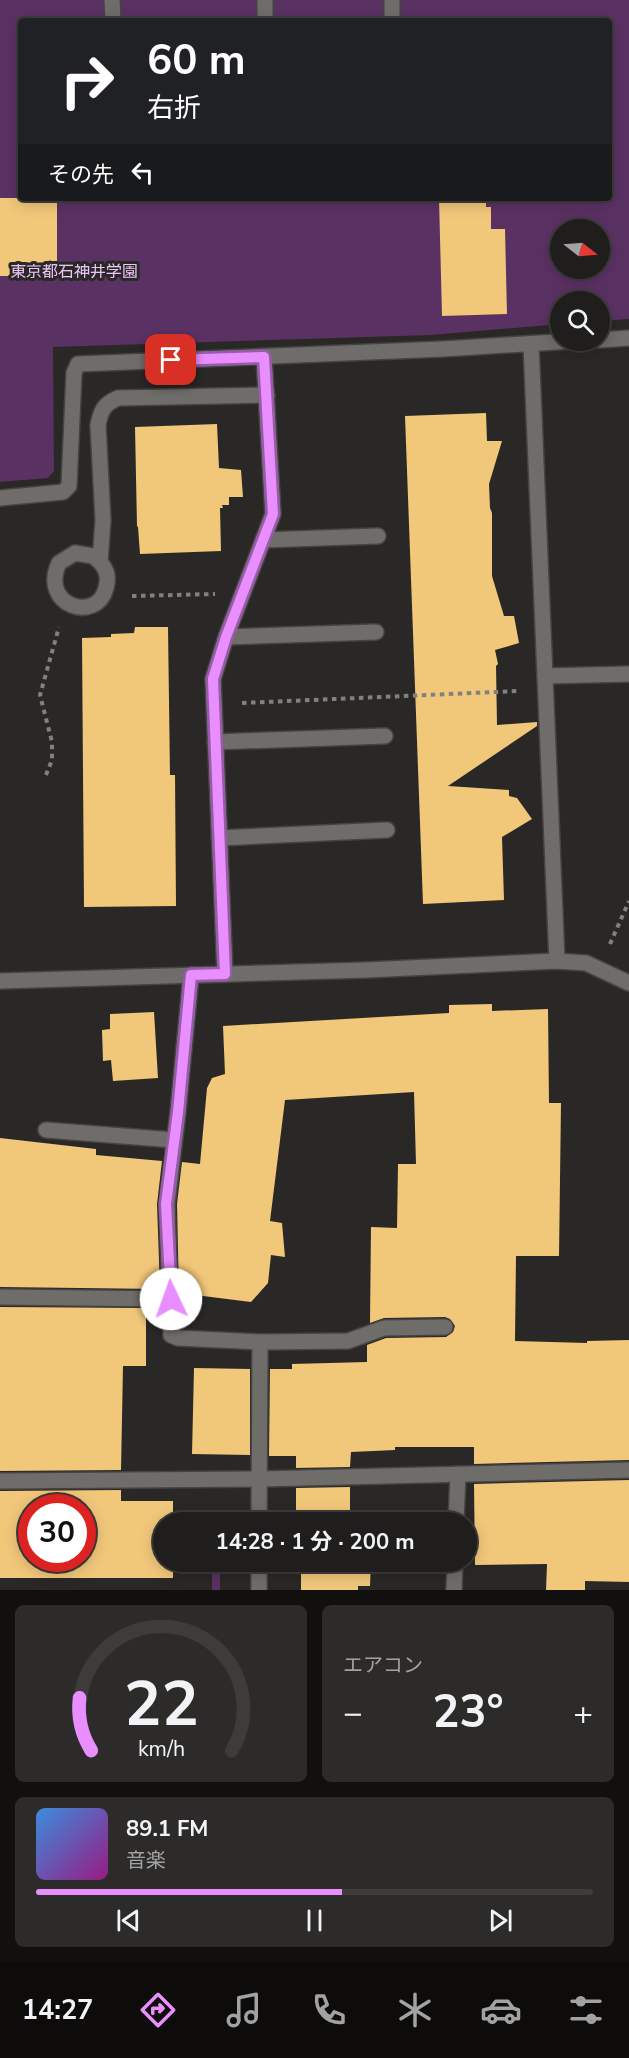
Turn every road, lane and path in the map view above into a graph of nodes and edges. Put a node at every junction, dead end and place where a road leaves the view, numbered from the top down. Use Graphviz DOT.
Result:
graph roads {
  1 [pos="112,0"];
  2 [pos="265,0"];
  3 [pos="392,0"];
  4 [pos="113,18"];
  5 [pos="265,18"];
  6 [pos="392,18"];
  7 [pos="629,338"];
  8 [pos="610,339"];
  9 [pos="550,343"];
  10 [pos="531,344"];
  11 [pos="264,357"];
  12 [pos="267,395"];
  13 [pos="0,498"];
  14 [pos="378,536"];
  15 [pos="263,540"];
  16 [pos="100,562"];
  17 [pos="105,593"];
  18 [pos="243,593"];
  19 [pos="67,604"];
  20 [pos="376,632"];
  21 [pos="226,637"];
  22 [pos="629,674"];
  23 [pos="545,683"];
  24 [pos="214,704"];
  25 [pos="385,736"];
  26 [pos="215,742"];
  27 [pos="46,775"];
  28 [pos="387,830"];
  29 [pos="219,838"];
  30 [pos="629,901"];
  31 [pos="608,946"];
  32 [pos="557,961"];
  33 [pos="225,974"];
  34 [pos="191,975"];
  35 [pos="0,981"];
  36 [pos="629,983"];
  37 [pos="46,1130"];
  38 [pos="174,1140"];
  39 [pos="0,1297"];
  40 [pos="171,1299"];
  41 [pos="445,1327"];
  42 [pos="260,1342"];
  43 [pos="629,1470"];
  44 [pos="458,1474"];
  45 [pos="260,1479"];
  46 [pos="0,1481"];
  47 [pos="259,1512"];
  48 [pos="456,1512"];
  49 [pos="259,1572"];
  50 [pos="455,1572"];
  51 [pos="259,1590"];
  52 [pos="454,1590"];
  1 -- 4 [label="street"];
  2 -- 5 [label="street"];
  3 -- 6 [label="street"];
  7 -- 8 [label="street"];
  9 -- 10 [label="street"];
  10 -- 11 [label="street"];
  10 -- 23 [label="street"];
  11 -- 12 [label="street"];
  11 -- 13 [label="street"];
  12 -- 15 [label="street"];
  12 -- 16 [label="street"];
  14 -- 15 [label="street"];
  15 -- 18 [label="street"];
  16 -- 17 [label="street"];
  16 -- 19 [label="street"];
  17 -- 18 [label="path"];
  17 -- 19 [label="street"];
  18 -- 21 [label="street"];
  19 -- 27 [label="path"];
  20 -- 21 [label="street"];
  21 -- 24 [label="street"];
  22 -- 23 [label="street"];
  23 -- 24 [label="path"];
  23 -- 32 [label="street"];
  24 -- 26 [label="street"];
  25 -- 26 [label="street"];
  26 -- 29 [label="street"];
  28 -- 29 [label="street"];
  29 -- 33 [label="street"];
  30 -- 31 [label="path"];
  32 -- 33 [label="street"];
  32 -- 36 [label="street"];
  33 -- 34 [label="street"];
  34 -- 35 [label="street"];
  34 -- 38 [label="street"];
  37 -- 38 [label="street"];
  38 -- 40 [label="street"];
  39 -- 40 [label="street"];
  40 -- 42 [label="street"];
  41 -- 42 [label="street"];
  42 -- 45 [label="street"];
  43 -- 44 [label="street"];
  44 -- 45 [label="street"];
  44 -- 48 [label="street"];
  45 -- 46 [label="street"];
  45 -- 47 [label="street"];
  49 -- 51 [label="street"];
  50 -- 52 [label="street"];
}
